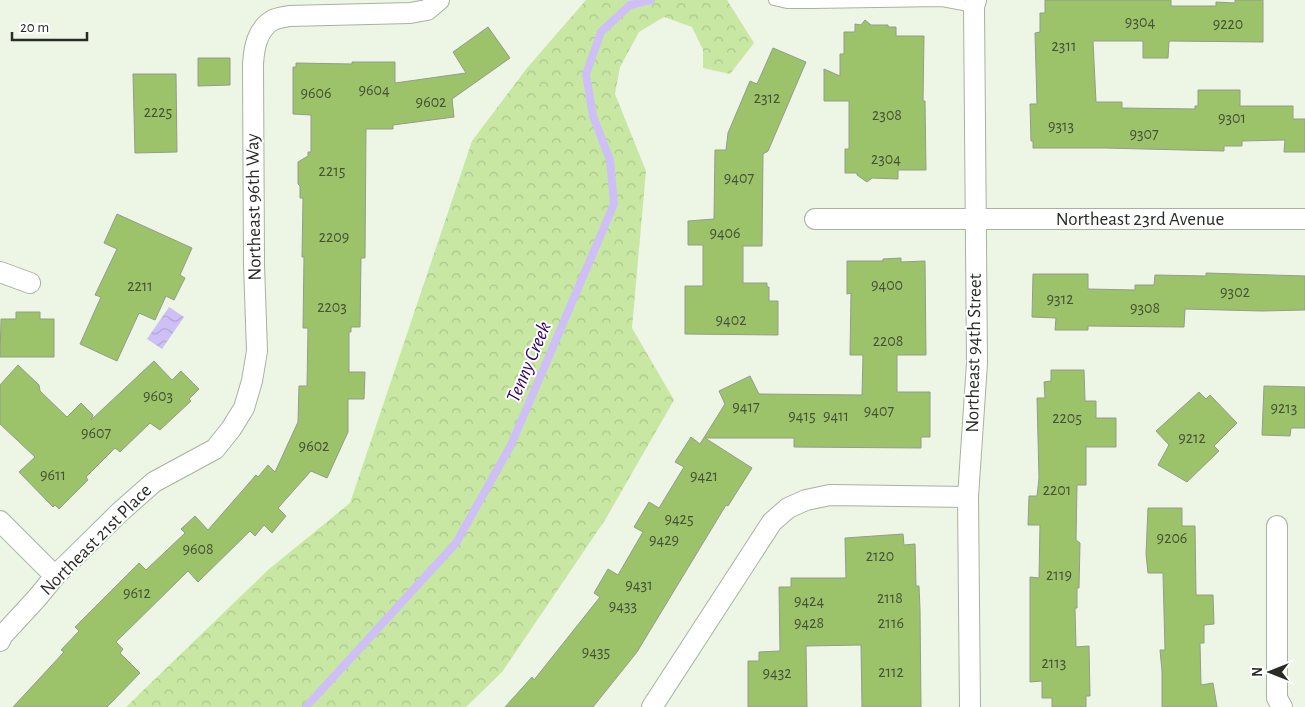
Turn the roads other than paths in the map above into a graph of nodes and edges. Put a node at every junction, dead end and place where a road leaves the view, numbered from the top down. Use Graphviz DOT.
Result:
graph roads {
  1 [pos="439,0"];
  2 [pos="774,0"];
  3 [pos="975,3"];
  4 [pos="816,219"];
  5 [pos="976,219"];
  6 [pos="1305,219"];
  7 [pos="0,272"];
  8 [pos="30,283"];
  9 [pos="257,351"];
  10 [pos="968,497"];
  11 [pos="0,521"];
  12 [pos="1277,526"];
  13 [pos="55,576"];
  14 [pos="0,641"];
  15 [pos="652,707"];
  16 [pos="970,707"];
  17 [pos="1282,707"];
  1 -- 9 [label="street, Northeast 96th Way"];
  2 -- 3 [label="lane"];
  3 -- 5 [label="street, Northeast 94th Street"];
  4 -- 5 [label="street, Northeast 23rd Avenue"];
  5 -- 6 [label="street, Northeast 23rd Avenue"];
  5 -- 10 [label="street, Northeast 94th Street"];
  7 -- 8 [label="street"];
  9 -- 13 [label="street, Northeast 21st Place"];
  10 -- 15 [label="street"];
  10 -- 16 [label="street, Northeast 94th Street"];
  11 -- 13 [label="street"];
  12 -- 17 [label="street"];
  13 -- 14 [label="street, Northeast 21st Place"];
}
